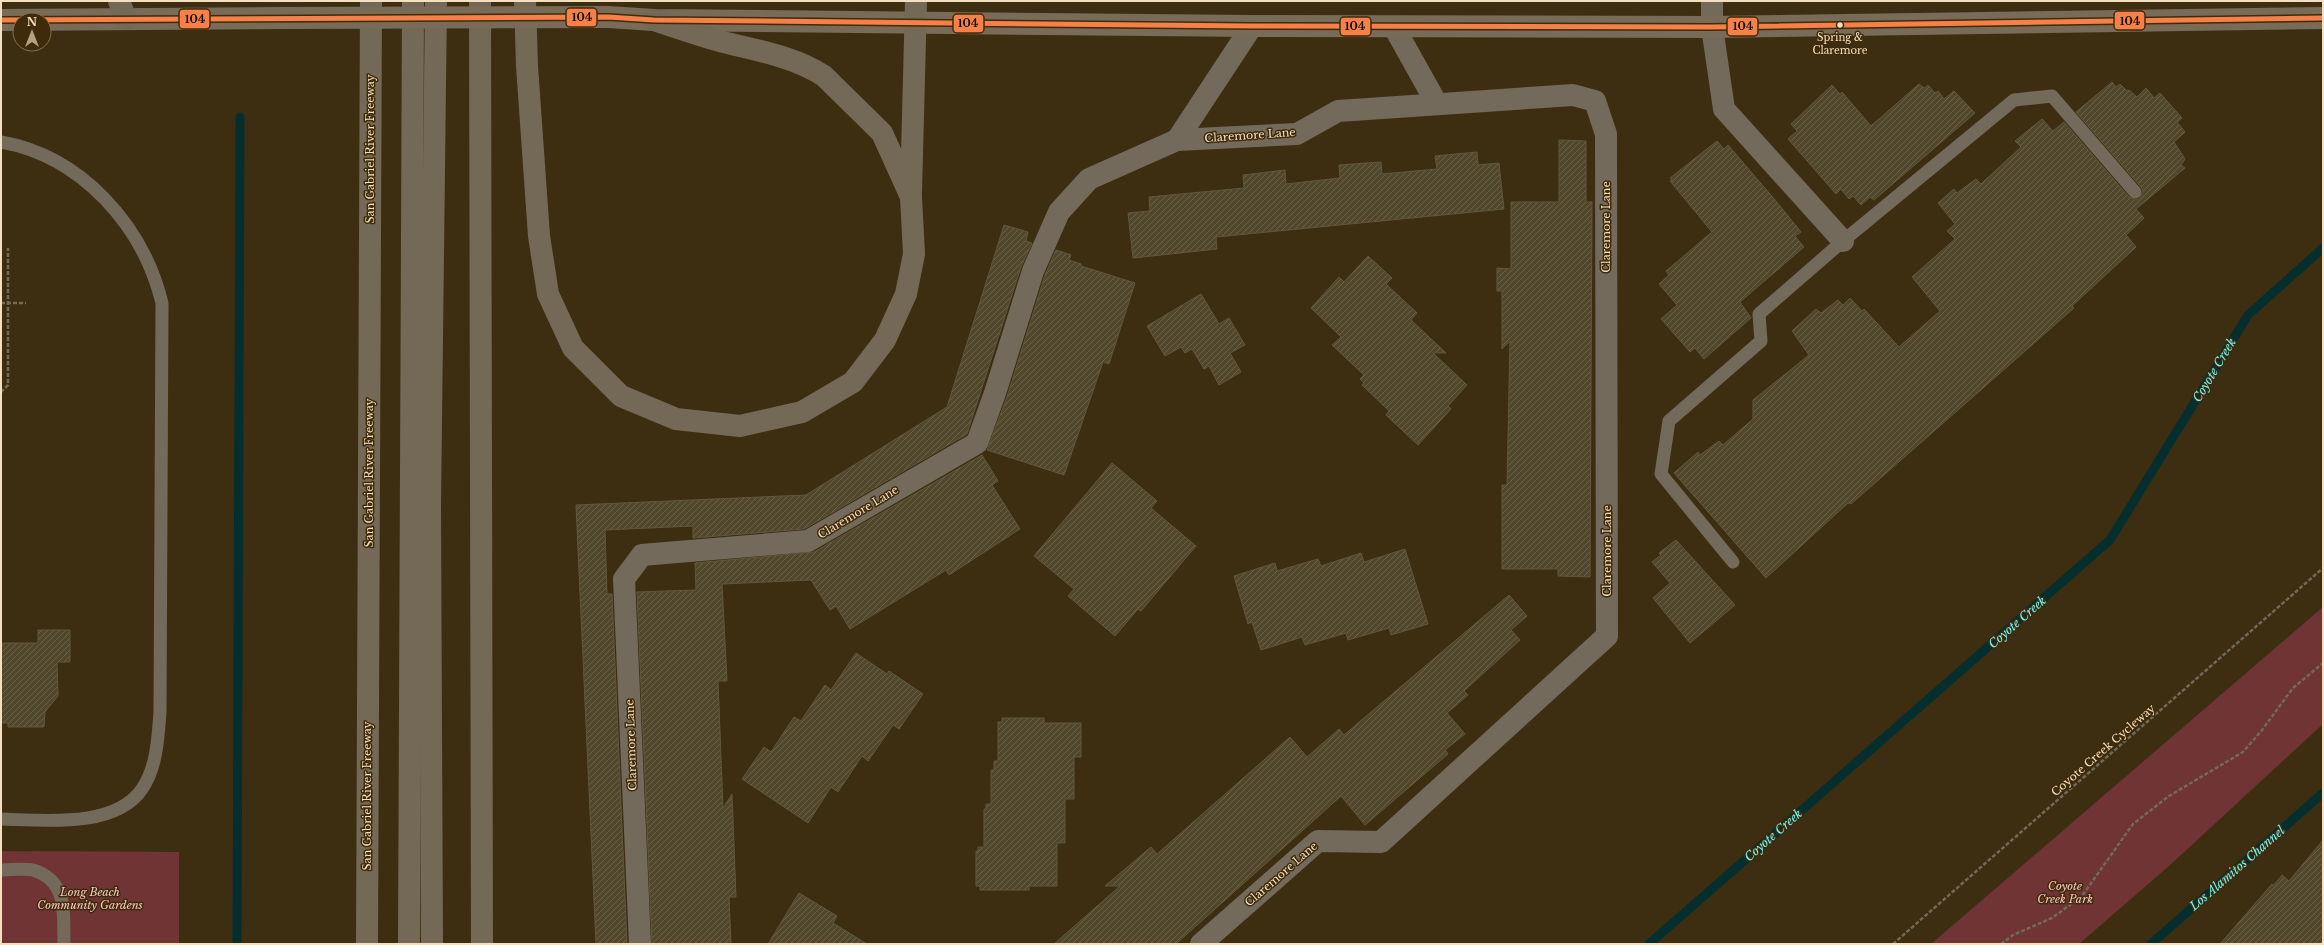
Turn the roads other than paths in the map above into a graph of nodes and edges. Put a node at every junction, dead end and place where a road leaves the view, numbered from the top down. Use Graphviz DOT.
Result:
graph roads {
  1 [pos="371,1"];
  2 [pos="413,1"];
  3 [pos="436,1"];
  4 [pos="480,1"];
  5 [pos="525,1"];
  6 [pos="916,1"];
  7 [pos="1712,1"];
  8 [pos="123,10"];
  9 [pos="2323,18"];
  10 [pos="1,20"];
  11 [pos="654,20"];
  12 [pos="916,22"];
  13 [pos="1252,26"];
  14 [pos="1394,27"];
  15 [pos="1712,27"];
  16 [pos="1437,104"];
  17 [pos="1177,140"];
  18 [pos="1,142"];
  19 [pos="2135,192"];
  20 [pos="911,198"];
  21 [pos="1843,240"];
  22 [pos="1733,562"];
  23 [pos="1,819"];
  24 [pos="1,870"];
  25 [pos="367,873"];
  26 [pos="64,944"];
  27 [pos="354,944"];
  28 [pos="367,944"];
  29 [pos="409,944"];
  30 [pos="432,944"];
  31 [pos="482,944"];
  32 [pos="640,944"];
  33 [pos="1201,944"];
  1 -- 25 [label="highway, San Gabriel River Freeway"];
  2 -- 29 [label="highway"];
  3 -- 30 [label="highway"];
  4 -- 31 [label="highway"];
  5 -- 20 [label="highway"];
  6 -- 12 [label="highway"];
  7 -- 15 [label="street"];
  8 -- 10 [label="main road"];
  8 -- 11 [label="main road, bridge"];
  9 -- 15 [label="main road"];
  11 -- 12 [label="main road"];
  11 -- 20 [label="highway"];
  12 -- 13 [label="main road"];
  12 -- 20 [label="highway"];
  13 -- 14 [label="main road"];
  13 -- 17 [label="street"];
  14 -- 15 [label="main road"];
  14 -- 16 [label="street"];
  15 -- 21 [label="street"];
  16 -- 17 [label="street, Claremore Lane"];
  16 -- 33 [label="street, Claremore Lane"];
  17 -- 32 [label="street, Claremore Lane"];
  18 -- 23 [label="lane"];
  19 -- 21 [label="lane"];
  21 -- 22 [label="lane"];
  24 -- 26 [label="lane"];
  25 -- 27 [label="highway"];
  25 -- 28 [label="highway, San Gabriel River Freeway"];
}
